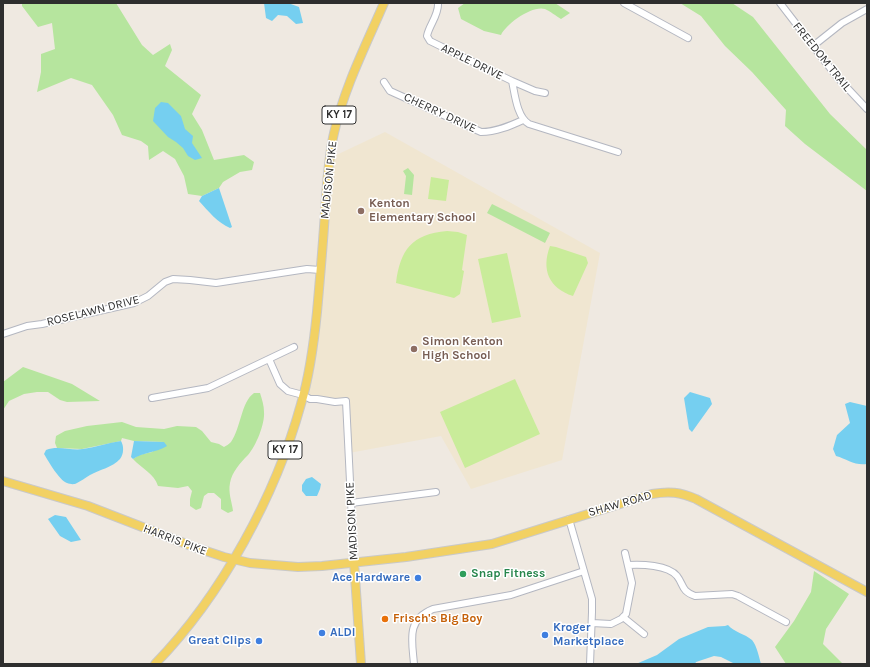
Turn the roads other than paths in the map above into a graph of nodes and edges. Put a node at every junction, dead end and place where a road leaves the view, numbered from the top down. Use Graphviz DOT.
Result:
graph roads {
  1 [pos="384,3"];
  2 [pos="438,3"];
  3 [pos="624,3"];
  4 [pos="780,3"];
  5 [pos="867,10"];
  6 [pos="688,38"];
  7 [pos="813,46"];
  8 [pos="512,81"];
  9 [pos="384,82"];
  10 [pos="545,93"];
  11 [pos="867,109"];
  12 [pos="523,120"];
  13 [pos="618,152"];
  14 [pos="320,270"];
  15 [pos="3,334"];
  16 [pos="294,347"];
  17 [pos="269,359"];
  18 [pos="303,395"];
  19 [pos="152,398"];
  20 [pos="3,481"];
  21 [pos="436,492"];
  22 [pos="351,503"];
  23 [pos="569,519"];
  24 [pos="625,553"];
  25 [pos="234,560"];
  26 [pos="354,562"];
  27 [pos="628,565"];
  28 [pos="584,571"];
  29 [pos="867,592"];
  30 [pos="623,617"];
  31 [pos="786,622"];
  32 [pos="592,623"];
  33 [pos="644,634"];
  34 [pos="156,664"];
  35 [pos="361,664"];
  36 [pos="414,664"];
  37 [pos="590,664"];
  1 -- 14 [label="main road, MADISON PIKE / KY 17"];
  2 -- 8 [label="street, APPLE DRIVE"];
  3 -- 6 [label="street"];
  4 -- 7 [label="street, FREEDOM TRAIL"];
  5 -- 7 [label="street"];
  7 -- 11 [label="street, FREEDOM TRAIL"];
  8 -- 10 [label="street"];
  8 -- 12 [label="street, APPLE DRIVE"];
  9 -- 12 [label="street, CHERRY DRIVE"];
  12 -- 13 [label="street"];
  14 -- 15 [label="street, ROSELAWN DRIVE"];
  14 -- 18 [label="main road, KY 17"];
  16 -- 17 [label="street"];
  17 -- 18 [label="street"];
  17 -- 19 [label="street"];
  18 -- 22 [label="street, MADISON PIKE"];
  18 -- 25 [label="main road, KY 17"];
  20 -- 25 [label="main road, HARRIS PIKE"];
  21 -- 22 [label="street"];
  22 -- 26 [label="street, MADISON PIKE"];
  23 -- 26 [label="main road, SHAW ROAD"];
  23 -- 28 [label="street"];
  23 -- 29 [label="main road, SHAW ROAD"];
  24 -- 27 [label="street"];
  25 -- 26 [label="main road, HARRIS PIKE"];
  25 -- 34 [label="main road, KY 17"];
  26 -- 35 [label="main road, MADISON PIKE"];
  27 -- 30 [label="street"];
  27 -- 31 [label="street"];
  28 -- 32 [label="street"];
  28 -- 36 [label="street"];
  30 -- 32 [label="street"];
  30 -- 33 [label="street"];
  32 -- 37 [label="street"];
}
